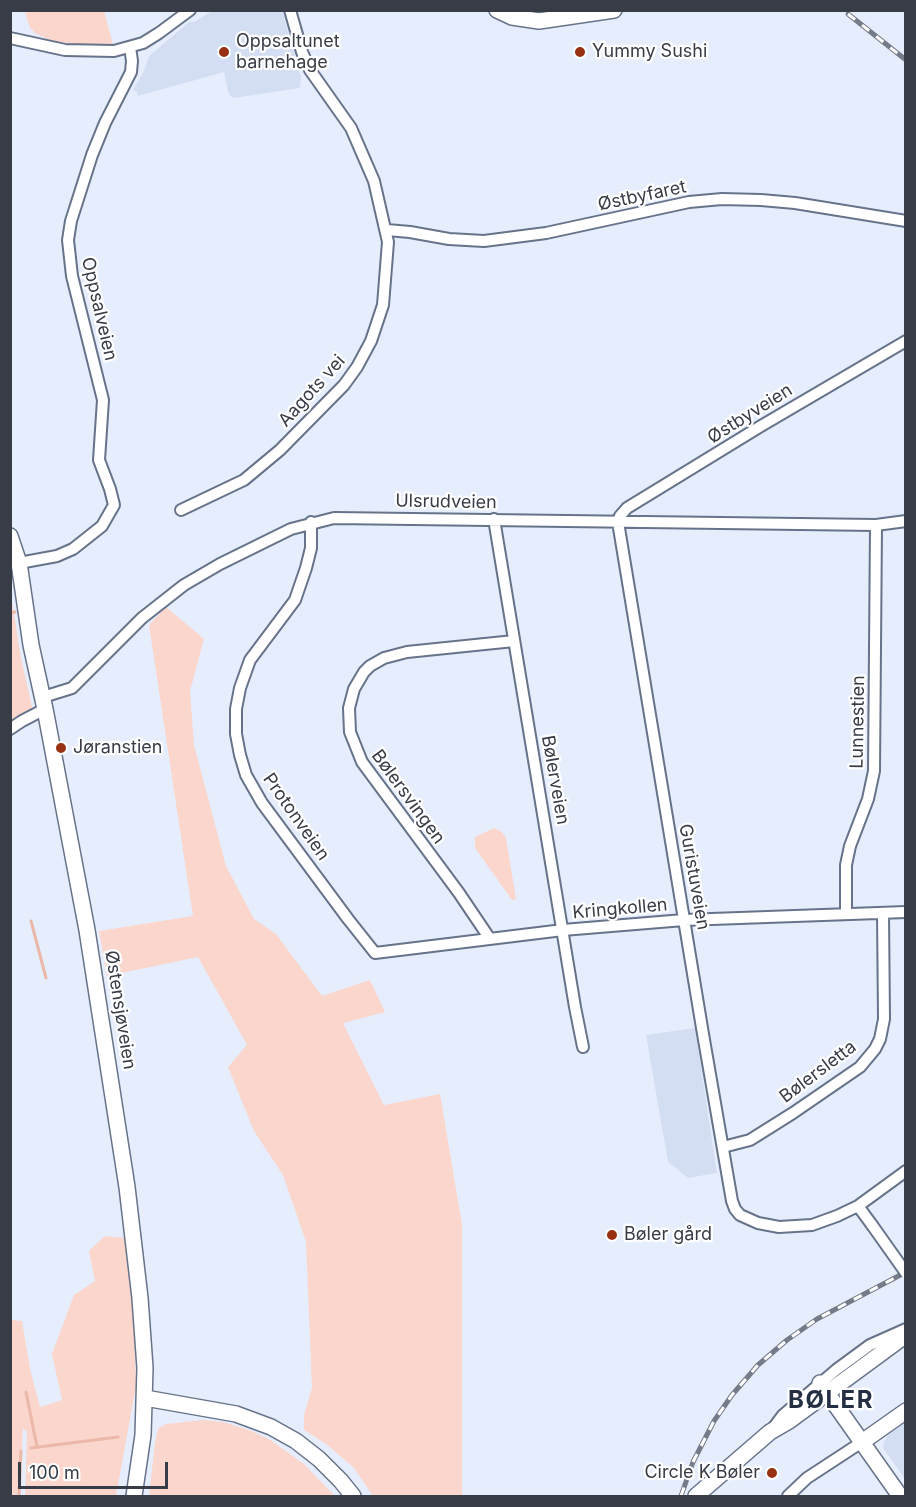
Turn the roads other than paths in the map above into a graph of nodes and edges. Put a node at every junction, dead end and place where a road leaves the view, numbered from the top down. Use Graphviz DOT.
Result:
graph roads {
  1 [pos="190,10"];
  2 [pos="290,10"];
  3 [pos="497,10"];
  4 [pos="614,10"];
  5 [pos="10,38"];
  6 [pos="130,47"];
  7 [pos="906,221"];
  8 [pos="387,231"];
  9 [pos="906,341"];
  10 [pos="181,510"];
  11 [pos="494,519"];
  12 [pos="906,521"];
  13 [pos="311,522"];
  14 [pos="618,522"];
  15 [pos="876,525"];
  16 [pos="10,536"];
  17 [pos="19,563"];
  18 [pos="514,641"];
  19 [pos="44,703"];
  20 [pos="10,729"];
  21 [pos="906,912"];
  22 [pos="846,914"];
  23 [pos="883,914"];
  24 [pos="684,920"];
  25 [pos="563,930"];
  26 [pos="490,939"];
  27 [pos="375,953"];
  28 [pos="584,1047"];
  29 [pos="723,1148"];
  30 [pos="906,1171"];
  31 [pos="858,1206"];
  32 [pos="906,1272"];
  33 [pos="906,1329"];
  34 [pos="906,1335"];
  35 [pos="824,1388"];
  36 [pos="145,1403"];
  37 [pos="906,1412"];
  38 [pos="862,1442"];
  39 [pos="134,1497"];
  40 [pos="353,1497"];
  41 [pos="696,1497"];
  42 [pos="788,1497"];
  43 [pos="900,1497"];
  1 -- 6 [label="street"];
  2 -- 8 [label="street, Aagots vei"];
  3 -- 4 [label="main road"];
  5 -- 6 [label="street"];
  6 -- 17 [label="street, Oppsalveien"];
  7 -- 8 [label="street, Østbyfaret"];
  8 -- 10 [label="street, Aagots vei"];
  9 -- 14 [label="street, Østbyveien"];
  11 -- 13 [label="street, Ulsrudveien"];
  11 -- 14 [label="street, Ulsrudveien"];
  11 -- 18 [label="street, Bølerveien"];
  12 -- 15 [label="street, Ulsrudveien"];
  13 -- 19 [label="street, Ulsrudveien"];
  13 -- 27 [label="street, Protonveien"];
  14 -- 15 [label="street, Ulsrudveien"];
  14 -- 24 [label="street, Guristuveien"];
  15 -- 22 [label="street, Lunnestien"];
  16 -- 17 [label="main road, Østensjøveien"];
  17 -- 19 [label="main road, Østensjøveien"];
  18 -- 25 [label="street, Bølerveien"];
  18 -- 26 [label="street, Bølersvingen"];
  19 -- 20 [label="street, Ulsrudveien"];
  19 -- 36 [label="main road, Østensjøveien"];
  21 -- 23 [label="street, Kringkollen"];
  22 -- 23 [label="street, Kringkollen"];
  22 -- 24 [label="street, Kringkollen"];
  23 -- 29 [label="street, Bølersletta"];
  24 -- 25 [label="street, Kringkollen"];
  24 -- 29 [label="street, Guristuveien"];
  25 -- 26 [label="street, Kringkollen"];
  25 -- 28 [label="street, Bølerveien"];
  26 -- 27 [label="street, Kringkollen"];
  29 -- 31 [label="street, Guristuveien"];
  30 -- 31 [label="street"];
  31 -- 32 [label="street, bridge"];
  33 -- 35 [label="street"];
  34 -- 35 [label="main road"];
  35 -- 38 [label="main road"];
  35 -- 41 [label="main road"];
  36 -- 39 [label="main road, Østensjøveien"];
  36 -- 40 [label="main road"];
  37 -- 38 [label="main road"];
  38 -- 42 [label="street"];
  38 -- 43 [label="main road"];
}
